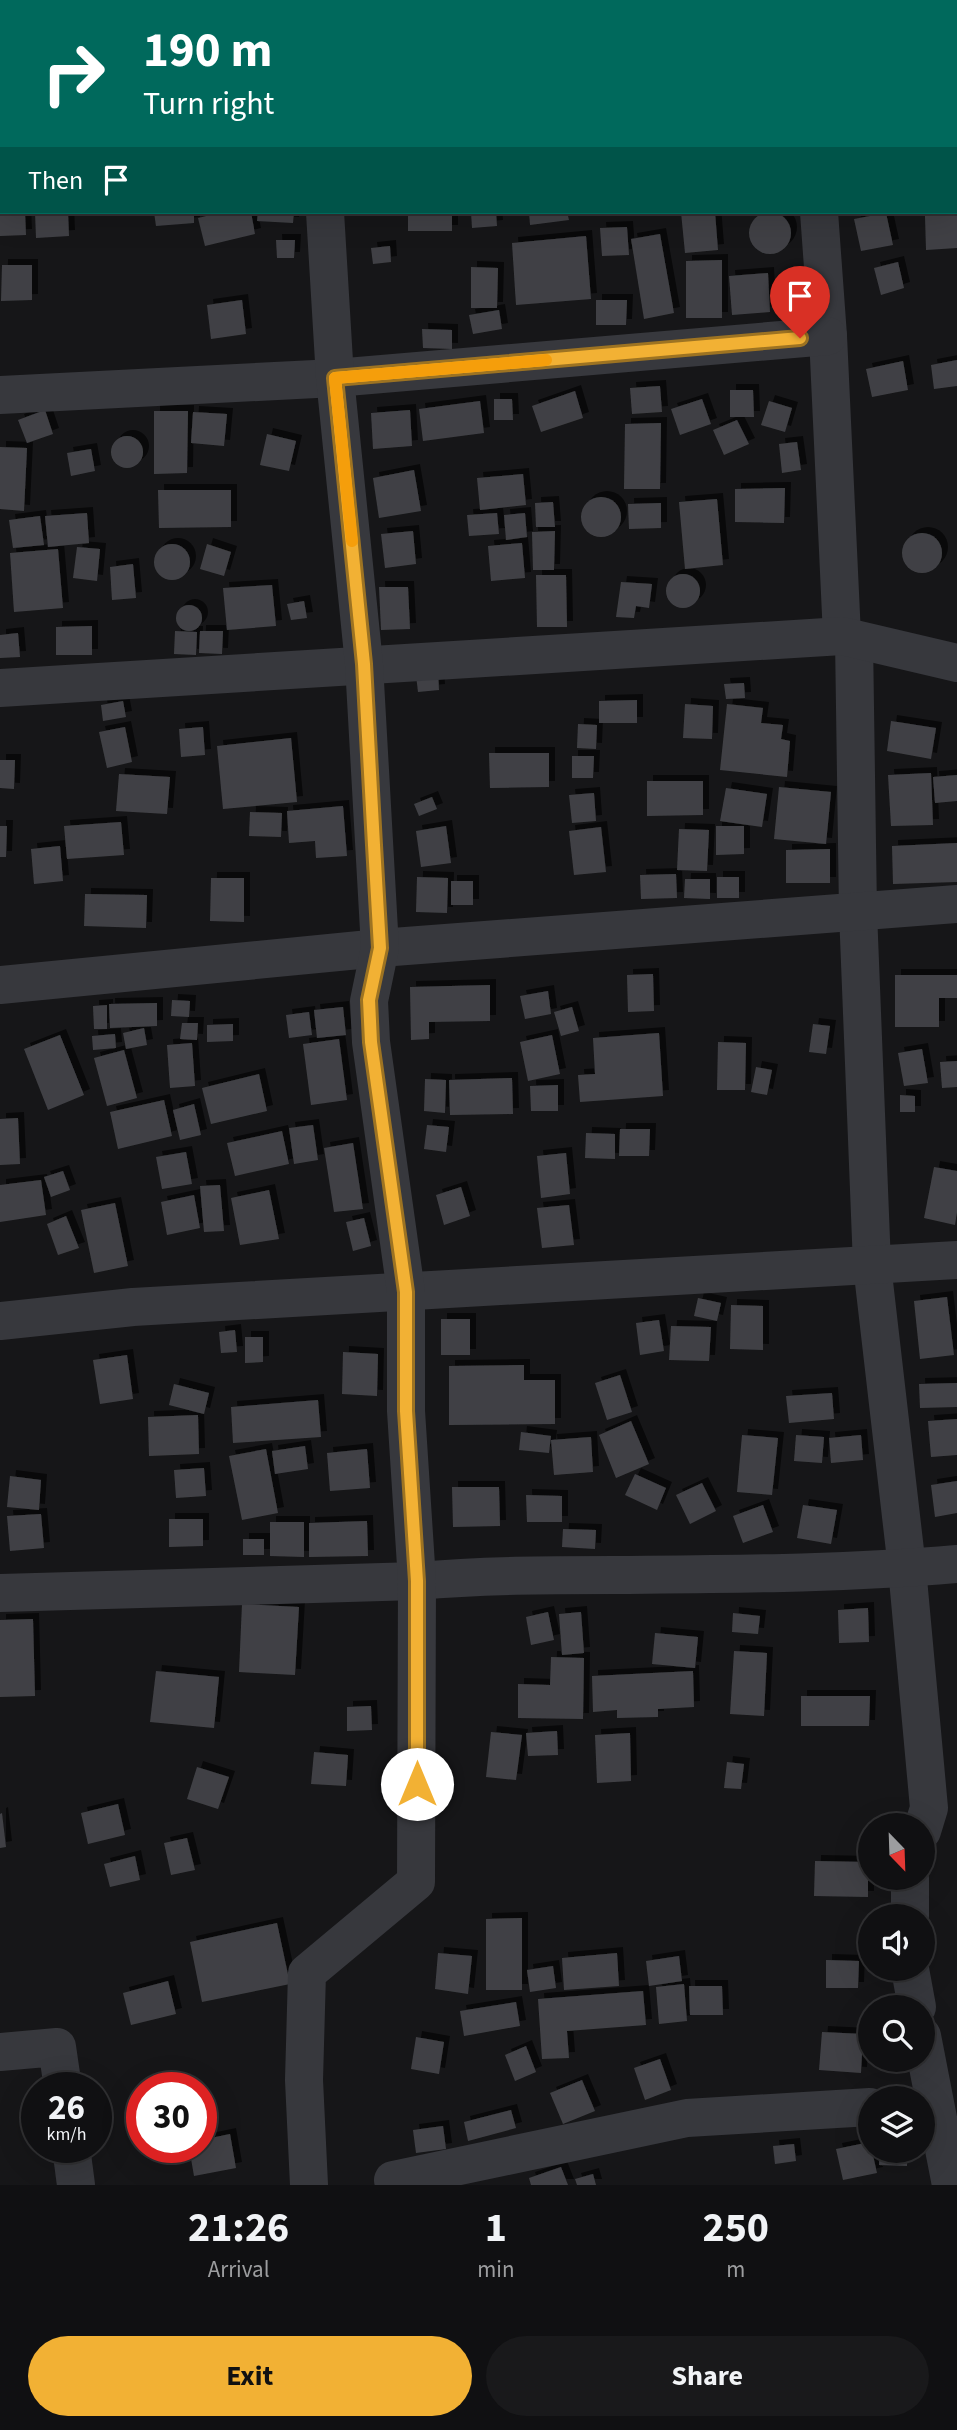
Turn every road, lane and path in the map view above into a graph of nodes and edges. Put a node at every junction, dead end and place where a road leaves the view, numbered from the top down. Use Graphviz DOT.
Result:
graph roads {
  1 [pos="325,214"];
  2 [pos="819,214"];
  3 [pos="828,336"];
  4 [pos="335,378"];
  5 [pos="0,395"];
  6 [pos="848,637"];
  7 [pos="957,663"];
  8 [pos="364,664"];
  9 [pos="0,688"];
  10 [pos="957,904"];
  11 [pos="858,912"];
  12 [pos="380,948"];
  13 [pos="0,985"];
  14 [pos="957,1260"];
  15 [pos="872,1265"];
  16 [pos="406,1292"];
  17 [pos="0,1321"];
  18 [pos="957,1564"];
  19 [pos="907,1568"];
  20 [pos="417,1581"];
  21 [pos="0,1593"];
  22 [pos="927,1813"];
  23 [pos="0,2052"];
  24 [pos="61,2072"];
  25 [pos="931,2072"];
  26 [pos="938,2102"];
  27 [pos="858,2107"];
  28 [pos="73,2163"];
  29 [pos="384,2183"];
  30 [pos="76,2185"];
  31 [pos="309,2185"];
  32 [pos="951,2185"];
  1 -- 4 [label="street"];
  2 -- 3 [label="street"];
  3 -- 4 [label="street"];
  3 -- 6 [label="street"];
  4 -- 5 [label="street"];
  4 -- 8 [label="street"];
  6 -- 7 [label="street"];
  6 -- 8 [label="street"];
  6 -- 11 [label="street"];
  8 -- 9 [label="street"];
  8 -- 12 [label="street"];
  10 -- 11 [label="street"];
  11 -- 12 [label="street"];
  11 -- 15 [label="street"];
  12 -- 13 [label="street"];
  12 -- 16 [label="street"];
  14 -- 15 [label="street"];
  15 -- 16 [label="street"];
  15 -- 19 [label="street"];
  16 -- 17 [label="street"];
  16 -- 20 [label="street"];
  18 -- 19 [label="street"];
  19 -- 20 [label="street"];
  19 -- 22 [label="street"];
  20 -- 21 [label="street"];
  20 -- 31 [label="street"];
  23 -- 24 [label="street"];
  25 -- 26 [label="street"];
  26 -- 32 [label="street"];
  27 -- 29 [label="street"];
  28 -- 30 [label="street"];
}
